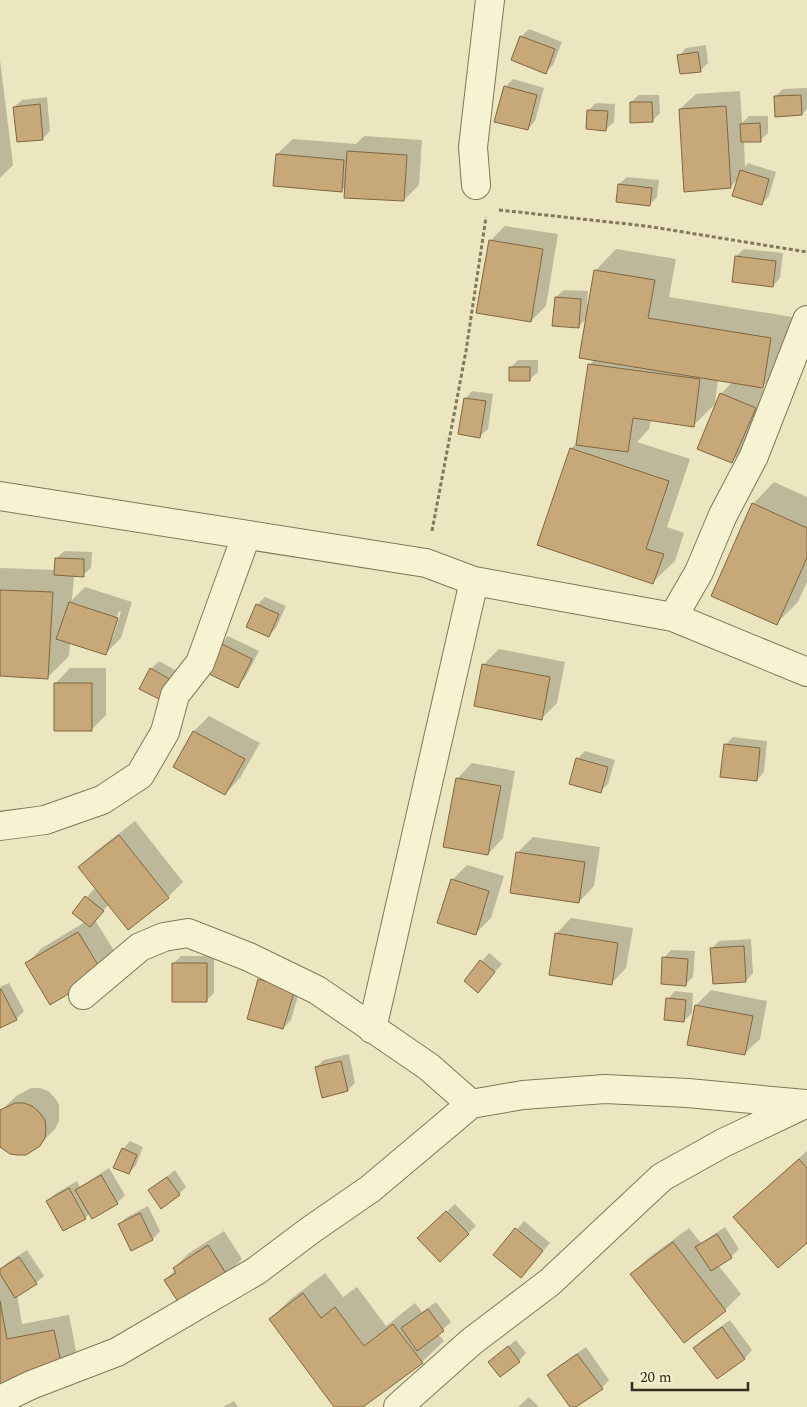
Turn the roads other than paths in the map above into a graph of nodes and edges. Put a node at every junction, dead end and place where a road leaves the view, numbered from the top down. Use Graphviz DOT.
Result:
graph roads {
  1 [pos="490,0"];
  2 [pos="482,197"];
  3 [pos="807,320"];
  4 [pos="0,496"];
  5 [pos="246,536"];
  6 [pos="474,581"];
  7 [pos="673,617"];
  8 [pos="807,672"];
  9 [pos="0,826"];
  10 [pos="83,995"];
  11 [pos="372,1028"];
  12 [pos="471,1104"];
  13 [pos="806,1104"];
  14 [pos="0,1400"];
  15 [pos="398,1407"];
  1 -- 2 [label="street"];
  3 -- 7 [label="street"];
  4 -- 5 [label="street"];
  5 -- 6 [label="street"];
  5 -- 9 [label="street"];
  6 -- 7 [label="street"];
  6 -- 11 [label="street"];
  7 -- 8 [label="street"];
  10 -- 11 [label="street"];
  11 -- 12 [label="street"];
  12 -- 13 [label="street"];
  12 -- 14 [label="street"];
  13 -- 15 [label="street"];
}
